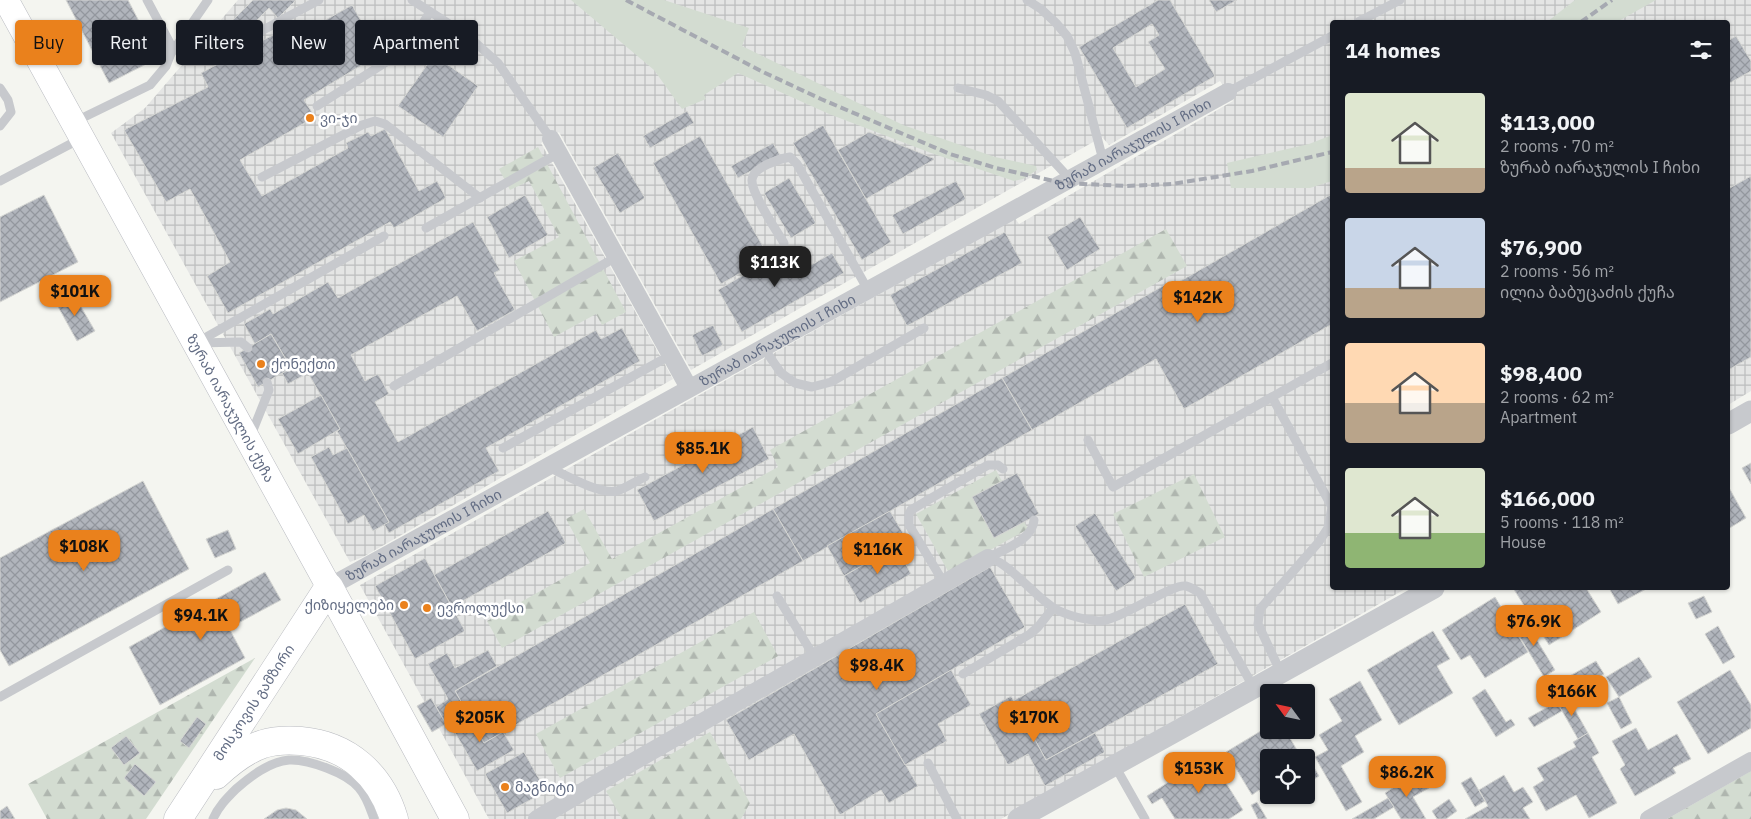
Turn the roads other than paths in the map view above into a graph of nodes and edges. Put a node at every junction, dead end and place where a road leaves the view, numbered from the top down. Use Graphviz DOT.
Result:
graph roads {
  1 [pos="6,0"];
  2 [pos="147,0"];
  3 [pos="208,0"];
  4 [pos="318,0"];
  5 [pos="412,0"];
  6 [pos="1027,0"];
  7 [pos="1045,0"];
  8 [pos="1400,0"];
  9 [pos="1041,9"];
  10 [pos="430,12"];
  11 [pos="1362,20"];
  12 [pos="263,30"];
  13 [pos="1330,37"];
  14 [pos="170,56"];
  15 [pos="0,88"];
  16 [pos="958,88"];
  17 [pos="1228,92"];
  18 [pos="317,106"];
  19 [pos="0,126"];
  20 [pos="79,130"];
  21 [pos="555,146"];
  22 [pos="1103,160"];
  23 [pos="262,177"];
  24 [pos="1070,179"];
  25 [pos="0,180"];
  26 [pos="480,198"];
  27 [pos="426,228"];
  28 [pos="384,236"];
  29 [pos="784,243"];
  30 [pos="616,257"];
  31 [pos="868,290"];
  32 [pos="924,328"];
  33 [pos="196,343"];
  34 [pos="763,347"];
  35 [pos="248,348"];
  36 [pos="671,356"];
  37 [pos="1330,364"];
  38 [pos="267,382"];
  39 [pos="394,386"];
  40 [pos="689,388"];
  41 [pos="1272,397"];
  42 [pos="1751,411"];
  43 [pos="1730,423"];
  44 [pos="249,440"];
  45 [pos="1088,440"];
  46 [pos="503,448"];
  47 [pos="547,467"];
  48 [pos="1003,469"];
  49 [pos="645,477"];
  50 [pos="1330,502"];
  51 [pos="1330,517"];
  52 [pos="1034,520"];
  53 [pos="988,558"];
  54 [pos="228,570"];
  55 [pos="944,583"];
  56 [pos="329,587"];
  57 [pos="1430,590"];
  58 [pos="777,596"];
  59 [pos="1053,608"];
  60 [pos="815,658"];
  61 [pos="1281,673"];
  62 [pos="963,674"];
  63 [pos="1254,688"];
  64 [pos="1,693"];
  65 [pos="1751,761"];
  66 [pos="928,763"];
  67 [pos="1114,766"];
  68 [pos="187,809"];
  69 [pos="213,819"];
  70 [pos="374,819"];
  71 [pos="394,819"];
  72 [pos="454,819"];
  73 [pos="537,819"];
  74 [pos="957,819"];
  75 [pos="1018,819"];
  76 [pos="1145,819"];
  77 [pos="1649,819"];
  1 -- 20 [label="main road, ზურაბ იარაჯულის ქუჩა"];
  2 -- 14 [label="lane"];
  3 -- 14 [label="lane"];
  4 -- 12 [label="lane"];
  5 -- 10 [label="lane"];
  6 -- 9 [label="lane"];
  7 -- 9 [label="lane"];
  8 -- 11 [label="lane"];
  9 -- 22 [label="lane"];
  10 -- 18 [label="lane"];
  10 -- 21 [label="lane"];
  13 -- 17 [label="lane"];
  14 -- 20 [label="lane"];
  15 -- 19 [label="lane"];
  16 -- 24 [label="lane"];
  17 -- 22 [label="street, ზურაბ იარაჯულის I ჩიხი"];
  20 -- 25 [label="lane"];
  20 -- 33 [label="main road, ზურაბ იარაჯულის ქუჩა"];
  21 -- 26 [label="lane"];
  21 -- 30 [label="street"];
  22 -- 24 [label="street, ზურაბ იარაჯულის I ჩიხი"];
  23 -- 26 [label="lane"];
  24 -- 31 [label="street, ზურაბ იარაჯულის I ჩიხი"];
  26 -- 27 [label="lane"];
  28 -- 33 [label="lane"];
  29 -- 31 [label="lane"];
  30 -- 36 [label="street"];
  30 -- 39 [label="lane"];
  31 -- 34 [label="street, ზურაბ იარაჯულის I ჩიხი"];
  32 -- 34 [label="lane"];
  33 -- 35 [label="lane"];
  33 -- 44 [label="main road, ზურაბ იარაჯულის ქუჩა"];
  34 -- 40 [label="street, ზურაბ იარაჯულის I ჩიხი"];
  36 -- 40 [label="street"];
  36 -- 46 [label="lane"];
  37 -- 41 [label="lane"];
  38 -- 44 [label="lane"];
  40 -- 47 [label="street, ზურაბ იარაჯულის I ჩიხი"];
  41 -- 45 [label="lane"];
  41 -- 50 [label="lane"];
  42 -- 43 [label="street"];
  44 -- 56 [label="main road, ზურაბ იარაჯულის ქუჩა"];
  47 -- 49 [label="lane"];
  47 -- 56 [label="street, ზურაბ იარაჯულის I ჩიხი"];
  48 -- 55 [label="lane"];
  51 -- 61 [label="lane"];
  52 -- 53 [label="lane"];
  53 -- 55 [label="street"];
  53 -- 59 [label="lane"];
  54 -- 64 [label="lane"];
  55 -- 60 [label="street"];
  56 -- 68 [label="main road, მოსკოვის გამზირი"];
  56 -- 72 [label="main road, ზურაბ იარაჯულის ქუჩა"];
  57 -- 61 [label="street"];
  58 -- 60 [label="lane"];
  59 -- 62 [label="lane"];
  59 -- 63 [label="lane"];
  60 -- 73 [label="street"];
  61 -- 63 [label="street"];
  63 -- 67 [label="street"];
  65 -- 77 [label="street"];
  66 -- 74 [label="lane"];
  67 -- 75 [label="street"];
  67 -- 76 [label="lane"];
  68 -- 71 [label="main road"];
  69 -- 70 [label="lane"];
}
